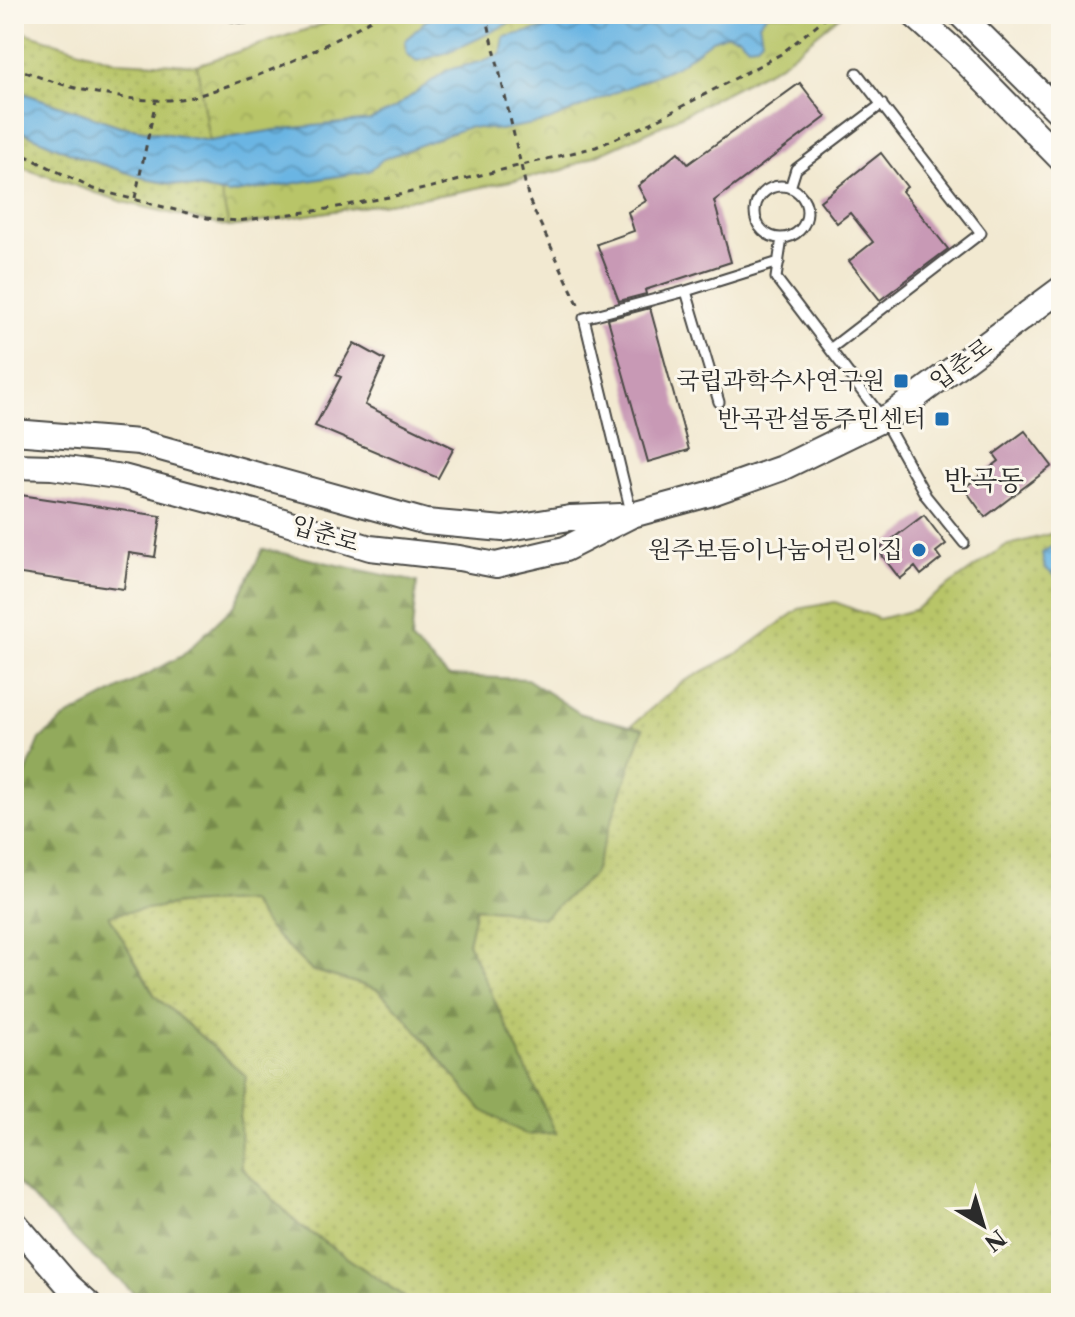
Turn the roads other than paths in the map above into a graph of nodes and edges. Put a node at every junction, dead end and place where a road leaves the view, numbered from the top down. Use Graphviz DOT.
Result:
graph roads {
  1 [pos="221,14"];
  2 [pos="278,14"];
  3 [pos="913,14"];
  4 [pos="960,14"];
  5 [pos="857,73"];
  6 [pos="882,104"];
  7 [pos="1061,114"];
  8 [pos="1061,159"];
  9 [pos="790,188"];
  10 [pos="782,238"];
  11 [pos="779,262"];
  12 [pos="1061,289"];
  13 [pos="686,291"];
  14 [pos="830,349"];
  15 [pos="719,402"];
  16 [pos="883,419"];
  17 [pos="14,432"];
  18 [pos="14,466"];
  19 [pos="632,515"];
  20 [pos="964,543"];
  21 [pos="14,1222"];
  22 [pos="88,1303"];
  1 -- 2 [label="lane"];
  3 -- 8 [label="street"];
  4 -- 7 [label="street"];
  5 -- 6 [label="lane"];
  6 -- 9 [label="lane"];
  6 -- 14 [label="lane"];
  9 -- 10 [label="lane"];
  9 -- 10 [label="lane"];
  10 -- 11 [label="lane"];
  11 -- 13 [label="lane"];
  11 -- 14 [label="lane"];
  12 -- 16 [label="street, 입춘로"];
  13 -- 15 [label="lane"];
  13 -- 19 [label="lane"];
  14 -- 16 [label="lane"];
  16 -- 19 [label="street, 입춘로"];
  16 -- 20 [label="lane"];
  17 -- 19 [label="street, 입춘로"];
  18 -- 19 [label="street, 입춘로"];
  21 -- 22 [label="street"];
}
